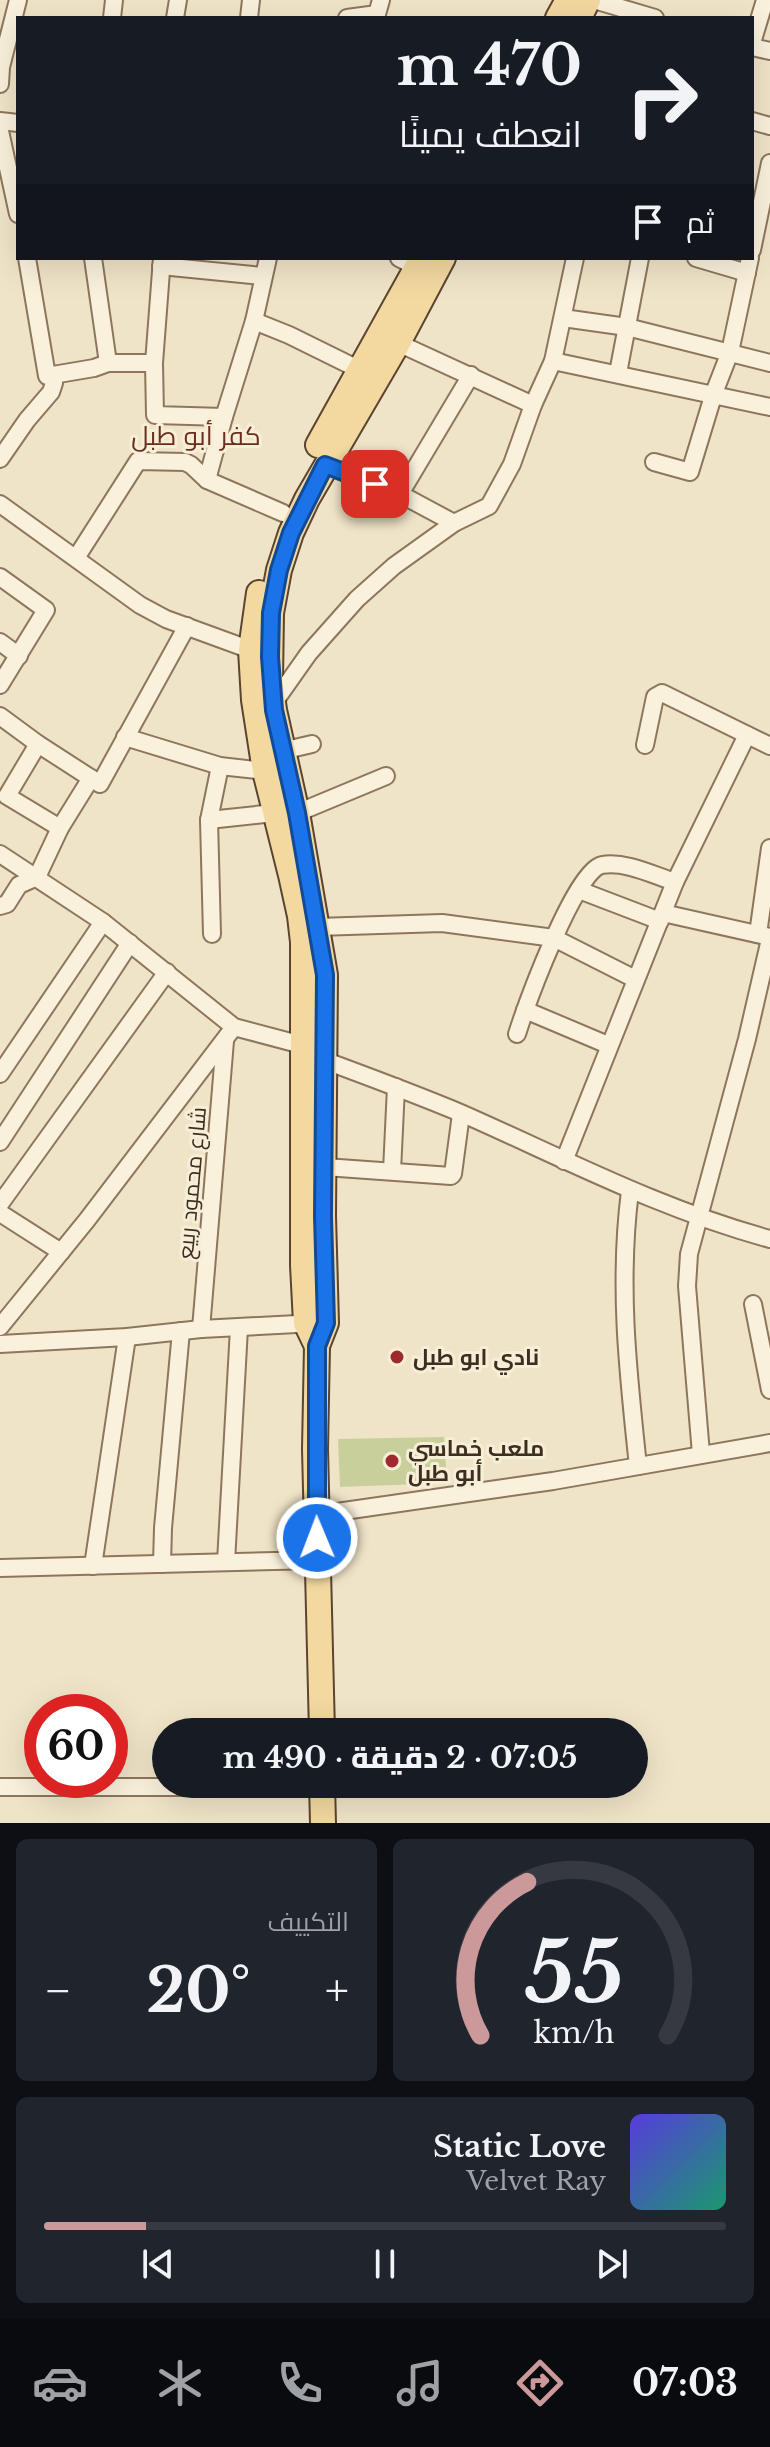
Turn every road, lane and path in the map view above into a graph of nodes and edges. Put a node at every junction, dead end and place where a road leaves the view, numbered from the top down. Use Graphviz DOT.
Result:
graph roads {
  1 [pos="18,0"];
  2 [pos="381,0"];
  3 [pos="591,0"];
  4 [pos="765,0"];
  5 [pos="364,16"];
  6 [pos="648,16"];
  7 [pos="754,38"];
  8 [pos="1,67"];
  9 [pos="0,84"];
  10 [pos="0,131"];
  11 [pos="770,163"];
  12 [pos="768,185"];
  13 [pos="16,205"];
  14 [pos="754,242"];
  15 [pos="27,260"];
  16 [pos="93,260"];
  17 [pos="267,260"];
  18 [pos="442,260"];
  19 [pos="575,260"];
  20 [pos="640,260"];
  21 [pos="711,260"];
  22 [pos="413,261"];
  23 [pos="162,262"];
  24 [pos="749,265"];
  25 [pos="262,276"];
  26 [pos="563,318"];
  27 [pos="254,321"];
  28 [pos="627,327"];
  29 [pos="398,343"];
  30 [pos="730,352"];
  31 [pos="553,361"];
  32 [pos="108,363"];
  33 [pos="154,363"];
  34 [pos="770,363"];
  35 [pos="360,370"];
  36 [pos="618,373"];
  37 [pos="53,375"];
  38 [pos="471,375"];
  39 [pos="714,393"];
  40 [pos="533,405"];
  41 [pos="770,407"];
  42 [pos="224,417"];
  43 [pos="0,459"];
  44 [pos="654,462"];
  45 [pos="325,465"];
  46 [pos="207,480"];
  47 [pos="400,494"];
  48 [pos="0,504"];
  49 [pos="283,513"];
  50 [pos="454,523"];
  51 [pos="76,558"];
  52 [pos="0,577"];
  53 [pos="187,626"];
  54 [pos="0,642"];
  55 [pos="251,650"];
  56 [pos="19,656"];
  57 [pos="0,685"];
  58 [pos="273,704"];
  59 [pos="0,716"];
  60 [pos="747,735"];
  61 [pos="125,737"];
  62 [pos="768,740"];
  63 [pos="38,744"];
  64 [pos="312,744"];
  65 [pos="645,745"];
  66 [pos="282,751"];
  67 [pos="220,766"];
  68 [pos="265,771"];
  69 [pos="386,776"];
  70 [pos="91,778"];
  71 [pos="4,803"];
  72 [pos="286,813"];
  73 [pos="209,820"];
  74 [pos="60,828"];
  75 [pos="770,848"];
  76 [pos="0,854"];
  77 [pos="37,877"];
  78 [pos="675,882"];
  79 [pos="579,890"];
  80 [pos="0,906"];
  81 [pos="661,917"];
  82 [pos="0,920"];
  83 [pos="103,922"];
  84 [pos="317,927"];
  85 [pos="212,934"];
  86 [pos="766,937"];
  87 [pos="554,938"];
  88 [pos="130,943"];
  89 [pos="167,972"];
  90 [pos="635,979"];
  91 [pos="525,1010"];
  92 [pos="229,1034"];
  93 [pos="517,1034"];
  94 [pos="302,1045"];
  95 [pos="608,1045"];
  96 [pos="326,1061"];
  97 [pos="0,1074"];
  98 [pos="396,1087"];
  99 [pos="461,1114"];
  100 [pos="0,1142"];
  101 [pos="564,1161"];
  102 [pos="325,1167"];
  103 [pos="392,1171"];
  104 [pos="630,1191"];
  105 [pos="0,1204"];
  106 [pos="0,1213"];
  107 [pos="699,1216"];
  108 [pos="770,1239"];
  109 [pos="61,1252"];
  110 [pos="753,1304"];
  111 [pos="0,1327"];
  112 [pos="239,1328"];
  113 [pos="201,1329"];
  114 [pos="181,1331"];
  115 [pos="316,1331"];
  116 [pos="127,1337"];
  117 [pos="0,1344"];
  118 [pos="770,1390"];
  119 [pos="770,1443"];
  120 [pos="701,1454"];
  121 [pos="638,1466"];
  122 [pos="316,1515"];
  123 [pos="317,1560"];
  124 [pos="226,1562"];
  125 [pos="162,1564"];
  126 [pos="93,1566"];
  127 [pos="0,1568"];
  128 [pos="322,1718"];
  129 [pos="0,1787"];
  130 [pos="152,1787"];
  131 [pos="322,1798"];
  132 [pos="323,1823"];
  1 -- 8 [label="street"];
  2 -- 5 [label="street"];
  3 -- 6 [label="street"];
  4 -- 7 [label="street"];
  8 -- 9 [label="street"];
  10 -- 13 [label="street"];
  11 -- 12 [label="street"];
  12 -- 14 [label="street"];
  15 -- 37 [label="street"];
  16 -- 32 [label="street"];
  17 -- 25 [label="street"];
  18 -- 29 [label="main road"];
  19 -- 26 [label="street"];
  20 -- 28 [label="street"];
  21 -- 24 [label="street"];
  22 -- 35 [label="main road"];
  23 -- 25 [label="street"];
  23 -- 33 [label="street"];
  24 -- 30 [label="street"];
  25 -- 27 [label="street"];
  26 -- 28 [label="street"];
  26 -- 31 [label="street"];
  27 -- 35 [label="street"];
  27 -- 42 [label="street"];
  28 -- 30 [label="street"];
  28 -- 36 [label="street"];
  29 -- 38 [label="street"];
  29 -- 45 [label="main road"];
  30 -- 34 [label="street"];
  30 -- 39 [label="street"];
  31 -- 36 [label="street"];
  31 -- 40 [label="street"];
  32 -- 33 [label="street"];
  32 -- 37 [label="street"];
  33 -- 42 [label="street"];
  35 -- 49 [label="main road"];
  36 -- 39 [label="street"];
  37 -- 43 [label="street"];
  38 -- 40 [label="street"];
  38 -- 47 [label="street"];
  39 -- 41 [label="street"];
  39 -- 44 [label="street"];
  40 -- 50 [label="street"];
  42 -- 46 [label="street"];
  45 -- 47 [label="street"];
  45 -- 58 [label="main road"];
  46 -- 49 [label="street"];
  46 -- 51 [label="street"];
  47 -- 50 [label="street"];
  48 -- 51 [label="street"];
  49 -- 55 [label="main road"];
  50 -- 58 [label="street"];
  51 -- 53 [label="street"];
  52 -- 56 [label="street"];
  53 -- 55 [label="street"];
  53 -- 61 [label="street"];
  54 -- 56 [label="street"];
  55 -- 68 [label="main road"];
  56 -- 57 [label="street"];
  58 -- 66 [label="main road"];
  59 -- 63 [label="street"];
  60 -- 62 [label="street"];
  60 -- 65 [label="street"];
  60 -- 78 [label="street"];
  61 -- 67 [label="street"];
  61 -- 70 [label="street"];
  63 -- 70 [label="street"];
  63 -- 71 [label="street"];
  64 -- 66 [label="street"];
  66 -- 72 [label="main road"];
  67 -- 68 [label="street"];
  67 -- 73 [label="street"];
  68 -- 72 [label="main road"];
  69 -- 72 [label="street"];
  70 -- 74 [label="street"];
  71 -- 74 [label="street"];
  72 -- 73 [label="street"];
  72 -- 84 [label="main road"];
  72 -- 94 [label="main road"];
  73 -- 85 [label="street"];
  74 -- 77 [label="street"];
  75 -- 86 [label="street"];
  76 -- 77 [label="street"];
  77 -- 80 [label="street"];
  77 -- 83 [label="street"];
  78 -- 79 [label="street"];
  78 -- 81 [label="street"];
  79 -- 81 [label="street"];
  79 -- 87 [label="street"];
  80 -- 82 [label="street"];
  81 -- 86 [label="street"];
  81 -- 90 [label="street"];
  83 -- 88 [label="street"];
  83 -- 97 [label="street"];
  84 -- 87 [label="street"];
  84 -- 96 [label="main road"];
  86 -- 107 [label="street"];
  87 -- 90 [label="street"];
  87 -- 91 [label="street"];
  88 -- 89 [label="street"];
  88 -- 100 [label="street"];
  89 -- 92 [label="street"];
  89 -- 105 [label="street"];
  90 -- 95 [label="street"];
  91 -- 93 [label="street"];
  91 -- 95 [label="street"];
  92 -- 94 [label="street"];
  92 -- 109 [label="street"];
  92 -- 113 [label="street, شارع محمود ربيع"];
  94 -- 115 [label="main road"];
  95 -- 101 [label="street"];
  96 -- 98 [label="street"];
  96 -- 102 [label="main road"];
  98 -- 99 [label="street"];
  98 -- 103 [label="street"];
  99 -- 101 [label="street"];
  99 -- 103 [label="street"];
  101 -- 104 [label="street"];
  102 -- 103 [label="street"];
  102 -- 115 [label="main road"];
  104 -- 107 [label="street"];
  104 -- 121 [label="street"];
  106 -- 109 [label="street"];
  107 -- 108 [label="street"];
  107 -- 120 [label="street"];
  109 -- 111 [label="street"];
  110 -- 118 [label="street"];
  112 -- 113 [label="street"];
  112 -- 115 [label="street"];
  112 -- 124 [label="street"];
  113 -- 114 [label="street"];
  114 -- 116 [label="street"];
  114 -- 125 [label="street"];
  115 -- 122 [label="main road"];
  116 -- 117 [label="street"];
  116 -- 126 [label="street"];
  119 -- 120 [label="street"];
  120 -- 121 [label="street"];
  121 -- 122 [label="street"];
  122 -- 123 [label="main road"];
  123 -- 124 [label="street"];
  123 -- 128 [label="main road"];
  124 -- 125 [label="street"];
  125 -- 126 [label="street"];
  126 -- 127 [label="street"];
  129 -- 130 [label="street"];
  131 -- 132 [label="main road"];
}
